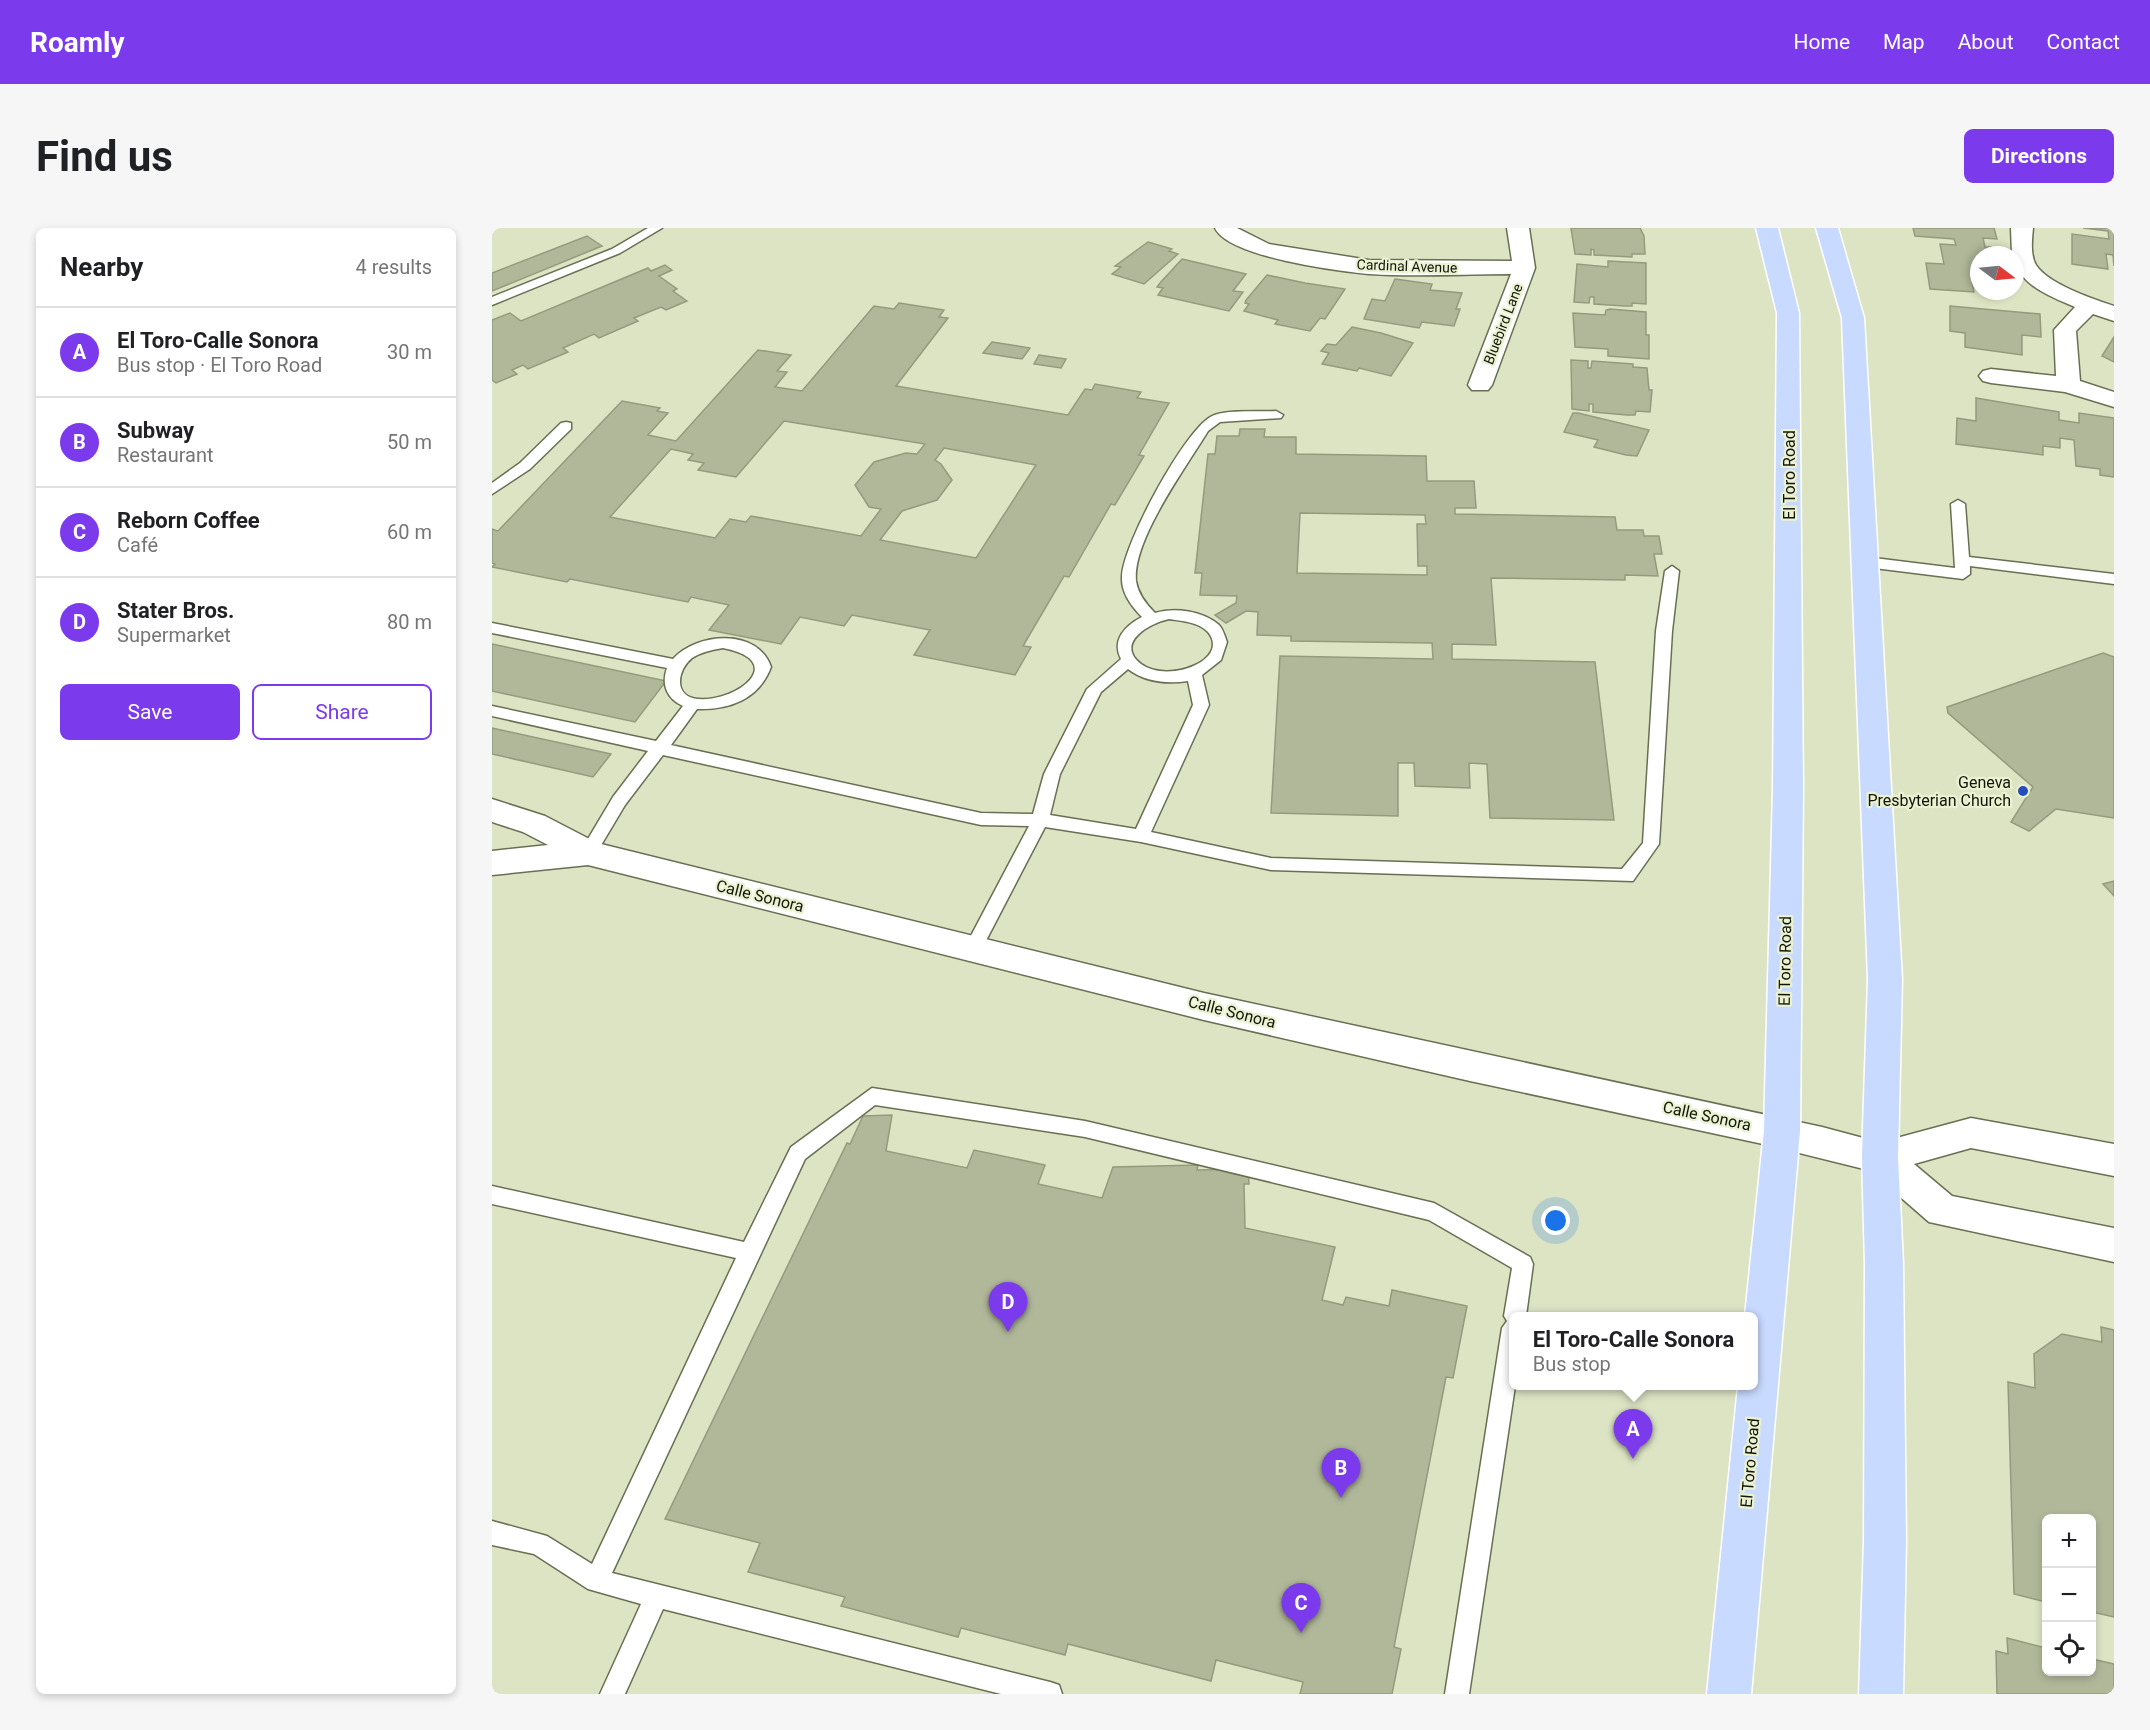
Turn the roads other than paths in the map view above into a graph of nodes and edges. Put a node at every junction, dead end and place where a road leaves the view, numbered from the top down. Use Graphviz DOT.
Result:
graph roads {
  1 [pos="656,228"];
  2 [pos="1226,228"];
  3 [pos="1518,228"];
  4 [pos="1767,228"];
  5 [pos="1827,228"];
  6 [pos="2022,228"];
  7 [pos="1524,268"];
  8 [pos="492,301"];
  9 [pos="2089,306"];
  10 [pos="2114,314"];
  11 [pos="1991,376"];
  12 [pos="1480,385"];
  13 [pos="2068,385"];
  14 [pos="2114,400"];
  15 [pos="1276,415"];
  16 [pos="566,426"];
  17 [pos="492,490"];
  18 [pos="1958,504"];
  19 [pos="1962,561"];
  20 [pos="1866,562"];
  21 [pos="1672,572"];
  22 [pos="2114,579"];
  23 [pos="1151,617"];
  24 [pos="492,628"];
  25 [pos="1128,661"];
  26 [pos="676,665"];
  27 [pos="1194,674"];
  28 [pos="693,704"];
  29 [pos="492,711"];
  30 [pos="660,748"];
  31 [pos="492,810"];
  32 [pos="1040,820"];
  33 [pos="1141,836"];
  34 [pos="588,853"];
  35 [pos="492,863"];
  36 [pos="973,949"];
  37 [pos="1782,1131"];
  38 [pos="1880,1157"];
  39 [pos="2114,1160"];
  40 [pos="492,1195"];
  41 [pos="2114,1245"];
  42 [pos="749,1252"];
  43 [pos="1516,1312"];
  44 [pos="1509,1354"];
  45 [pos="1758,1386"];
  46 [pos="1758,1390"];
  47 [pos="492,1533"];
  48 [pos="596,1581"];
  49 [pos="657,1596"];
  50 [pos="612,1694"];
  51 [pos="1050,1694"];
  52 [pos="1457,1694"];
  53 [pos="1729,1694"];
  54 [pos="1881,1694"];
  1 -- 8 [label="lane"];
  2 -- 7 [label="street, Cardinal Avenue"];
  3 -- 7 [label="street, Bluebird Lane"];
  4 -- 37 [label="main road, El Toro Road"];
  5 -- 20 [label="main road"];
  6 -- 9 [label="street"];
  7 -- 12 [label="street, Bluebird Lane"];
  9 -- 10 [label="street"];
  9 -- 13 [label="street"];
  11 -- 13 [label="street"];
  13 -- 14 [label="street"];
  15 -- 23 [label="lane"];
  16 -- 17 [label="lane"];
  18 -- 19 [label="lane"];
  19 -- 20 [label="lane"];
  19 -- 22 [label="lane"];
  20 -- 38 [label="main road"];
  21 -- 33 [label="lane"];
  23 -- 25 [label="lane"];
  23 -- 27 [label="lane"];
  24 -- 26 [label="lane"];
  25 -- 27 [label="lane"];
  25 -- 32 [label="lane"];
  26 -- 28 [label="lane"];
  26 -- 28 [label="lane"];
  27 -- 33 [label="lane"];
  28 -- 30 [label="lane"];
  29 -- 30 [label="lane"];
  30 -- 32 [label="lane"];
  30 -- 34 [label="lane"];
  31 -- 34 [label="street, Calle Sonora"];
  32 -- 33 [label="lane"];
  32 -- 36 [label="lane"];
  34 -- 35 [label="street, Calle Sonora"];
  34 -- 36 [label="street, Calle Sonora"];
  36 -- 37 [label="street, Calle Sonora"];
  37 -- 38 [label="street, Calle Sonora"];
  37 -- 45 [label="main road, El Toro Road"];
  38 -- 39 [label="street, Calle Sonora"];
  38 -- 41 [label="street, Calle Sonora"];
  38 -- 54 [label="main road"];
  40 -- 42 [label="lane"];
  42 -- 43 [label="lane"];
  42 -- 48 [label="lane"];
  44 -- 52 [label="lane"];
  46 -- 53 [label="main road, El Toro Road"];
  47 -- 48 [label="lane"];
  48 -- 49 [label="lane"];
  49 -- 50 [label="lane"];
  49 -- 51 [label="lane"];
}
